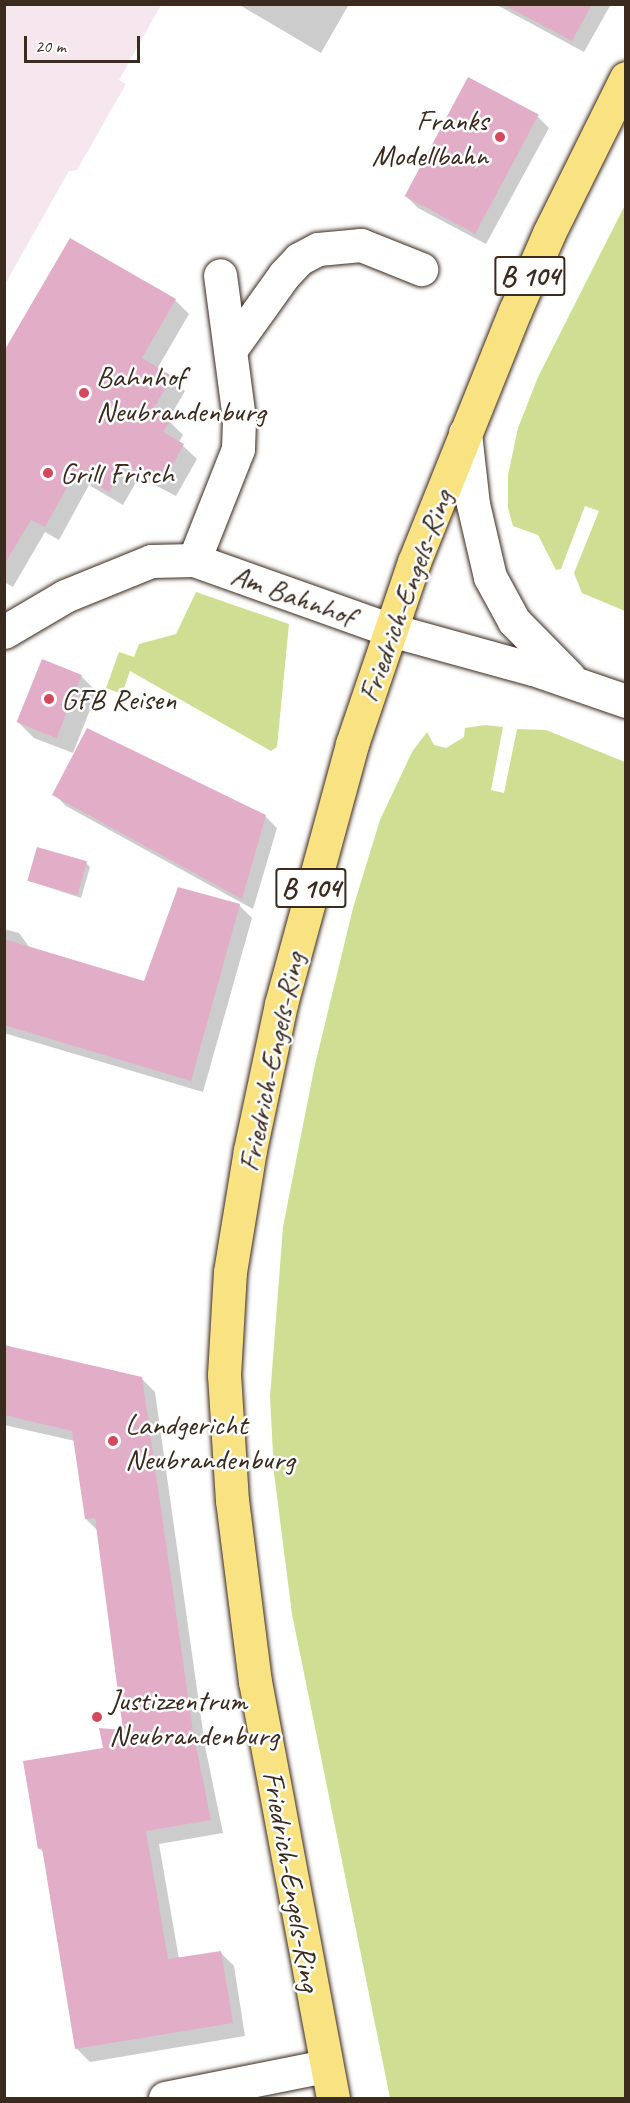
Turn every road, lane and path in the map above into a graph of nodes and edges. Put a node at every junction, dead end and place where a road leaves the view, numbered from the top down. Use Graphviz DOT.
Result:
graph roads {
  1 [pos="626,78"];
  2 [pos="421,269"];
  3 [pos="220,275"];
  4 [pos="231,349"];
  5 [pos="465,434"];
  6 [pos="194,560"];
  7 [pos="391,630"];
  8 [pos="4,632"];
  9 [pos="577,684"];
  10 [pos="626,701"];
  11 [pos="325,2066"];
  12 [pos="165,2098"];
  13 [pos="333,2098"];
  1 -- 5 [label="main road, Friedrich-Engels-Ring / B 104"];
  2 -- 4 [label="street"];
  3 -- 4 [label="street, Am Bahnhof"];
  4 -- 6 [label="street, Am Bahnhof"];
  5 -- 7 [label="main road, Friedrich-Engels-Ring / B 104"];
  5 -- 9 [label="street"];
  6 -- 7 [label="street, Am Bahnhof"];
  6 -- 8 [label="street, Am Bahnhof"];
  7 -- 9 [label="street, Am Bahnhof"];
  7 -- 11 [label="main road, Friedrich-Engels-Ring / B 104"];
  9 -- 10 [label="street, Am Bahnhof"];
  11 -- 12 [label="street"];
  11 -- 13 [label="main road, Friedrich-Engels-Ring / B 104"];
}
